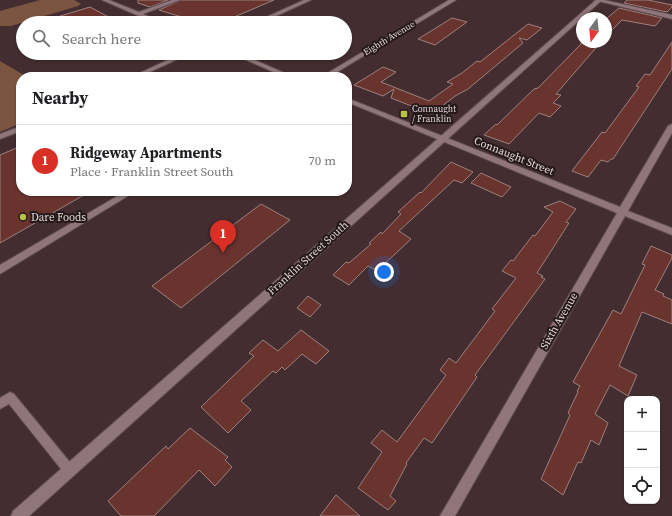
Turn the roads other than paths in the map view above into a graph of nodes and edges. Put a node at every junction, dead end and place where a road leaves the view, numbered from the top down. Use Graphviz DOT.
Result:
graph roads {
  1 [pos="105,0"];
  2 [pos="178,0"];
  3 [pos="308,0"];
  4 [pos="453,0"];
  5 [pos="598,0"];
  6 [pos="139,14"];
  7 [pos="144,16"];
  8 [pos="272,16"];
  9 [pos="672,17"];
  10 [pos="172,60"];
  11 [pos="250,60"];
  12 [pos="145,72"];
  13 [pos="279,72"];
  14 [pos="332,72"];
  15 [pos="352,102"];
  16 [pos="672,126"];
  17 [pos="16,130"];
  18 [pos="0,137"];
  19 [pos="443,138"];
  20 [pos="124,196"];
  21 [pos="622,212"];
  22 [pos="672,232"];
  23 [pos="0,270"];
  24 [pos="0,404"];
  25 [pos="70,470"];
  26 [pos="18,516"];
  27 [pos="447,516"];
  1 -- 6 [label="street"];
  2 -- 6 [label="street"];
  3 -- 8 [label="street"];
  4 -- 14 [label="street, Eighth Avenue"];
  5 -- 9 [label="street"];
  5 -- 19 [label="street, Franklin Street South"];
  6 -- 7 [label="street"];
  10 -- 12 [label="street"];
  11 -- 13 [label="street"];
  15 -- 19 [label="street, Connaught Street"];
  16 -- 21 [label="street, Sixth Avenue"];
  17 -- 18 [label="street"];
  19 -- 21 [label="street, Connaught Street"];
  19 -- 25 [label="street, Franklin Street South"];
  20 -- 23 [label="street"];
  21 -- 22 [label="street, Connaught Street"];
  21 -- 27 [label="street, Sixth Avenue"];
  24 -- 25 [label="lane"];
  25 -- 26 [label="street, Franklin Street South"];
}
